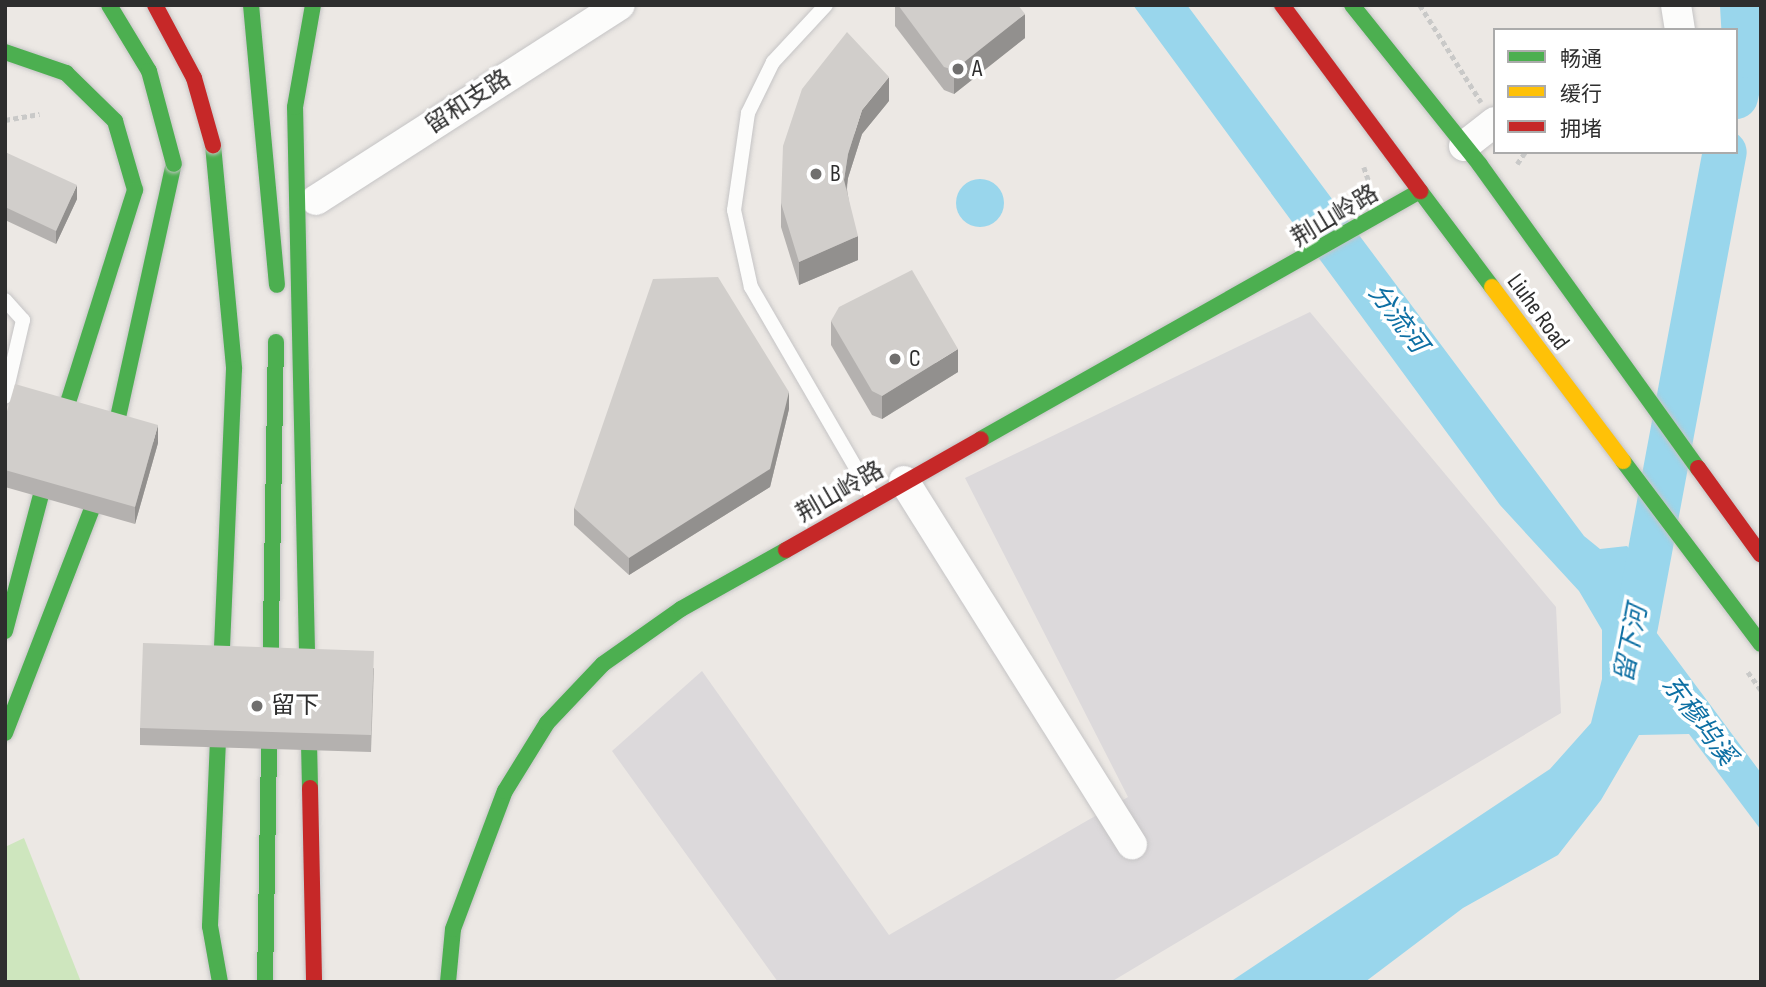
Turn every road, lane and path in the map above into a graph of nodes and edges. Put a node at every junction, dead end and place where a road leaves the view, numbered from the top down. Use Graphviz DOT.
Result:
graph roads {
  1 [pos="109,5"];
  2 [pos="155,5"];
  3 [pos="251,5"];
  4 [pos="313,5"];
  5 [pos="620,5"];
  6 [pos="1282,5"];
  7 [pos="1352,5"];
  8 [pos="1420,5"];
  9 [pos="1676,5"];
  10 [pos="821,7"];
  11 [pos="1679,28"];
  12 [pos="5,52"];
  13 [pos="39,114"];
  14 [pos="1492,117"];
  15 [pos="5,120"];
  16 [pos="1464,146"];
  17 [pos="1420,191"];
  18 [pos="316,200"];
  19 [pos="5,300"];
  20 [pos="5,397"];
  21 [pos="904,481"];
  22 [pos="874,499"];
  23 [pos="1761,555"];
  24 [pos="11,592"];
  25 [pos="5,631"];
  26 [pos="1761,643"];
  27 [pos="5,733"];
  28 [pos="1132,844"];
  29 [pos="265,953"];
  30 [pos="220,982"];
  31 [pos="265,982"];
  32 [pos="272,982"];
  33 [pos="314,982"];
  34 [pos="448,982"];
  1 -- 27 [label="main road, bridge"];
  2 -- 30 [label="main road, bridge"];
  3 -- 29 [label="main road"];
  4 -- 33 [label="main road"];
  5 -- 18 [label="street, 留和支路"];
  6 -- 17 [label="main road, Liuhe Road"];
  7 -- 16 [label="main road, Liuhe Road"];
  8 -- 14 [label="path"];
  9 -- 11 [label="street"];
  10 -- 22 [label="lane"];
  12 -- 24 [label="main road"];
  13 -- 15 [label="path"];
  14 -- 16 [label="street"];
  16 -- 23 [label="main road, Liuhe Road"];
  17 -- 21 [label="main road, 荆山岭路"];
  17 -- 26 [label="main road, Liuhe Road"];
  19 -- 20 [label="lane"];
  21 -- 22 [label="main road, 荆山岭路"];
  21 -- 28 [label="street"];
  22 -- 34 [label="main road, 荆山岭路"];
  24 -- 25 [label="main road"];
  29 -- 31 [label="main road"];
  29 -- 32 [label="main road"];
}
